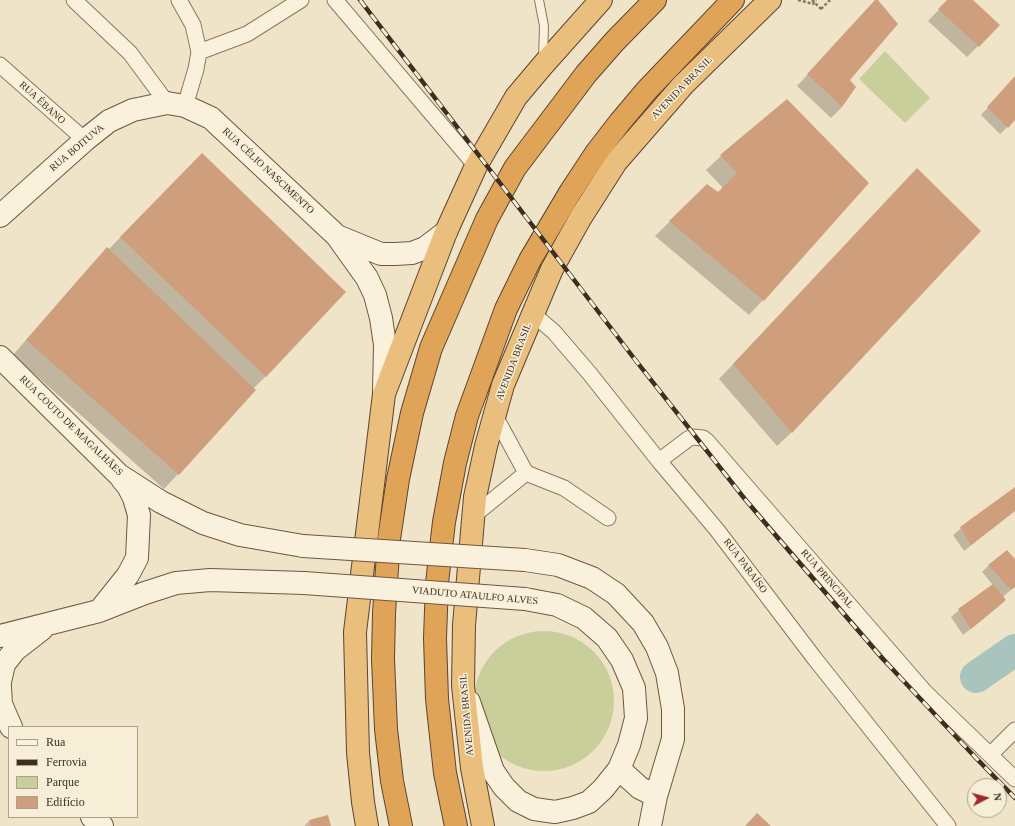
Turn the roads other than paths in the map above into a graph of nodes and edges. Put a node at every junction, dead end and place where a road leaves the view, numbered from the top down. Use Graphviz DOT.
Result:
graph roads {
  1 [pos="74,0"];
  2 [pos="179,0"];
  3 [pos="301,0"];
  4 [pos="335,0"];
  5 [pos="539,0"];
  6 [pos="601,0"];
  7 [pos="656,0"];
  8 [pos="733,0"];
  9 [pos="770,0"];
  10 [pos="199,52"];
  11 [pos="0,65"];
  12 [pos="543,65"];
  13 [pos="176,105"];
  14 [pos="85,140"];
  15 [pos="476,166"];
  16 [pos="2,211"];
  17 [pos="446,232"];
  18 [pos="337,236"];
  19 [pos="533,314"];
  20 [pos="0,357"];
  21 [pos="384,394"];
  22 [pos="494,414"];
  23 [pos="659,461"];
  24 [pos="526,473"];
  25 [pos="119,475"];
  26 [pos="472,517"];
  27 [pos="608,518"];
  28 [pos="99,611"];
  29 [pos="56,622"];
  30 [pos="0,636"];
  31 [pos="383,659"];
  32 [pos="0,682"];
  33 [pos="463,686"];
  34 [pos="0,687"];
  35 [pos="11,726"];
  36 [pos="1015,730"];
  37 [pos="0,732"];
  38 [pos="8,739"];
  39 [pos="991,754"];
  40 [pos="619,769"];
  41 [pos="1015,779"];
  42 [pos="656,796"];
  43 [pos="93,818"];
  44 [pos="102,826"];
  45 [pos="367,826"];
  46 [pos="388,826"];
  47 [pos="401,826"];
  48 [pos="456,826"];
  49 [pos="483,826"];
  50 [pos="650,826"];
  51 [pos="948,826"];
  1 -- 13 [label="street, RUA CÉLIO NASCIMENTO"];
  2 -- 10 [label="street"];
  3 -- 10 [label="street"];
  4 -- 15 [label="street"];
  5 -- 12 [label="lane"];
  6 -- 12 [label="highway"];
  7 -- 31 [label="highway"];
  8 -- 48 [label="highway"];
  9 -- 19 [label="highway, AVENIDA BRASIL"];
  10 -- 13 [label="street"];
  11 -- 14 [label="street, RUA ÉBANO"];
  12 -- 15 [label="highway"];
  13 -- 14 [label="main road, RUA BOITUVA"];
  13 -- 18 [label="main road, RUA CÉLIO NASCIMENTO"];
  14 -- 16 [label="main road, RUA BOITUVA"];
  15 -- 17 [label="highway"];
  17 -- 18 [label="main road"];
  17 -- 21 [label="highway"];
  18 -- 21 [label="main road, RUA CÉLIO NASCIMENTO"];
  19 -- 22 [label="highway, AVENIDA BRASIL"];
  19 -- 23 [label="street, RUA PARAÍSO"];
  20 -- 25 [label="main road, RUA COUTO DE MAGALHÃES"];
  21 -- 45 [label="highway"];
  22 -- 24 [label="street"];
  22 -- 26 [label="highway, AVENIDA BRASIL"];
  23 -- 39 [label="street, RUA PRINCIPAL"];
  23 -- 51 [label="street, RUA PARAÍSO"];
  24 -- 26 [label="street"];
  24 -- 27 [label="street"];
  25 -- 28 [label="main road"];
  25 -- 42 [label="main road, RUA COUTO DE MAGALHÃES, bridge"];
  26 -- 33 [label="highway, AVENIDA BRASIL"];
  28 -- 29 [label="main road, VIADUTO ATAULFO ALVES"];
  28 -- 40 [label="main road, VIADUTO ATAULFO ALVES, bridge"];
  29 -- 30 [label="main road"];
  29 -- 32 [label="main road"];
  31 -- 46 [label="highway"];
  31 -- 47 [label="highway"];
  33 -- 40 [label="main road, VIADUTO ATAULFO ALVES"];
  33 -- 49 [label="highway, AVENIDA BRASIL"];
  34 -- 35 [label="main road"];
  36 -- 39 [label="street"];
  37 -- 38 [label="main road"];
  39 -- 41 [label="street"];
  40 -- 42 [label="main road"];
  42 -- 50 [label="main road"];
  43 -- 44 [label="main road"];
}
